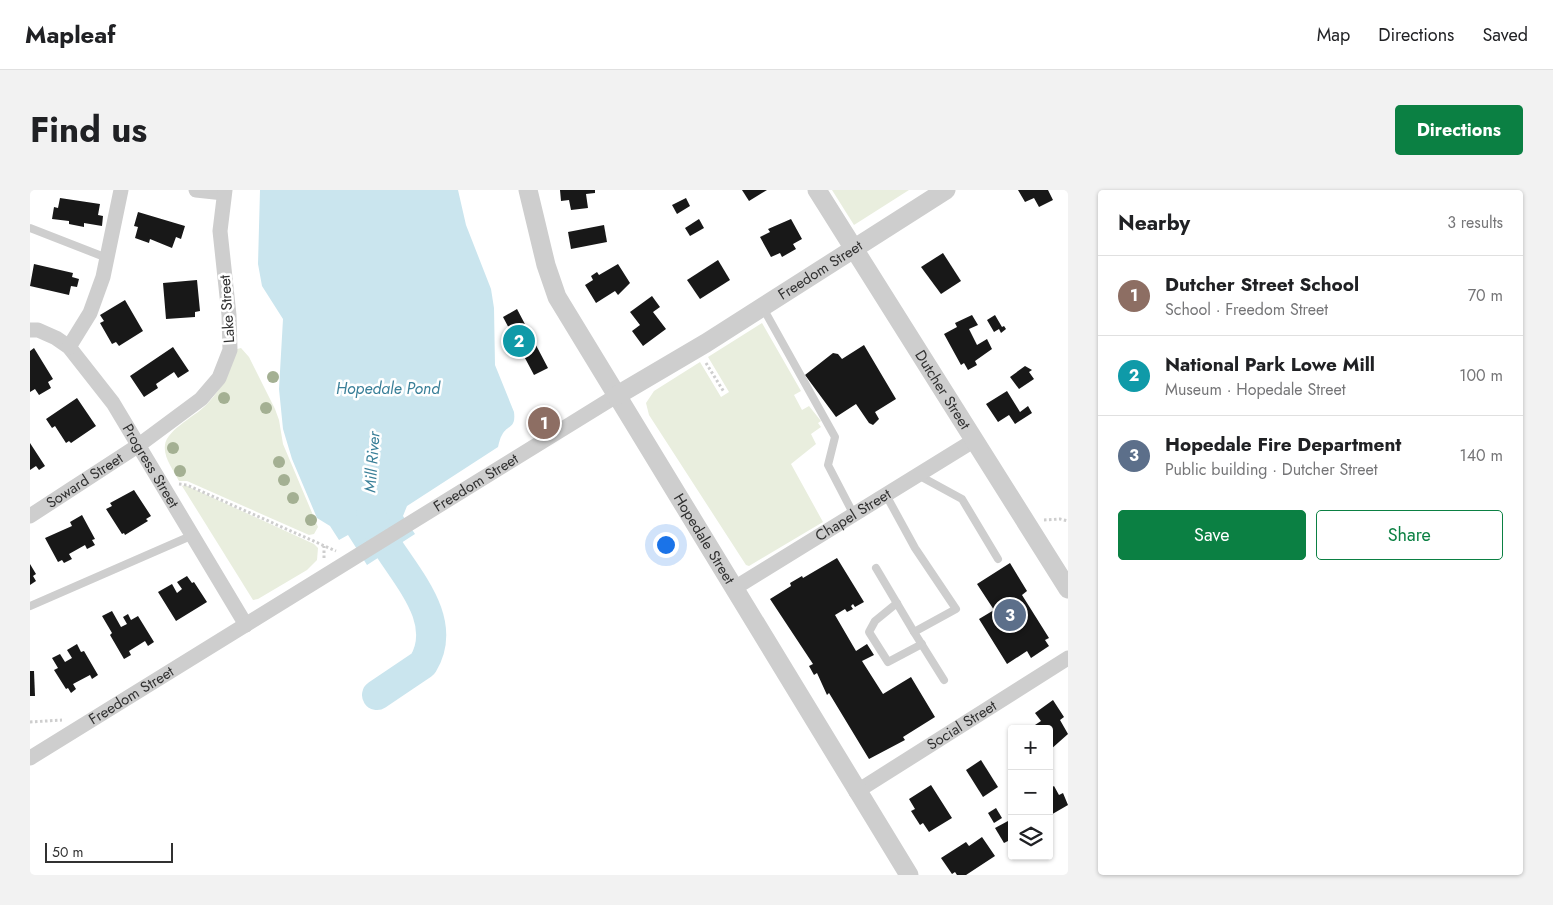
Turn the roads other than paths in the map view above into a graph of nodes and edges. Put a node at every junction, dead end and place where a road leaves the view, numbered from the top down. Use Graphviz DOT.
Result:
graph roads {
  1 [pos="122,190"];
  2 [pos="196,190"];
  3 [pos="528,190"];
  4 [pos="817,190"];
  5 [pos="946,190"];
  6 [pos="225,191"];
  7 [pos="30,228"];
  8 [pos="854,249"];
  9 [pos="107,258"];
  10 [pos="762,308"];
  11 [pos="30,330"];
  12 [pos="69,347"];
  13 [pos="616,396"];
  14 [pos="973,440"];
  15 [pos="139,445"];
  16 [pos="918,475"];
  17 [pos="886,495"];
  18 [pos="854,515"];
  19 [pos="30,516"];
  20 [pos="193,535"];
  21 [pos="998,559"];
  22 [pos="876,568"];
  23 [pos="733,589"];
  24 [pos="1068,589"];
  25 [pos="897,603"];
  26 [pos="30,606"];
  27 [pos="246,625"];
  28 [pos="914,632"];
  29 [pos="922,644"];
  30 [pos="1068,658"];
  31 [pos="944,680"];
  32 [pos="30,758"];
  33 [pos="856,792"];
  34 [pos="909,875"];
  1 -- 9 [label="street"];
  2 -- 6 [label="street, Lake Street"];
  3 -- 13 [label="street, Hopedale Street"];
  4 -- 8 [label="street, Dutcher Street"];
  5 -- 8 [label="street, Freedom Street"];
  6 -- 15 [label="street, Lake Street"];
  7 -- 9 [label="lane"];
  8 -- 10 [label="street, Freedom Street"];
  8 -- 14 [label="street, Dutcher Street"];
  9 -- 12 [label="street"];
  10 -- 13 [label="street, Freedom Street"];
  10 -- 18 [label="lane"];
  11 -- 12 [label="street, Progress Street"];
  12 -- 15 [label="street, Progress Street"];
  13 -- 23 [label="street, Hopedale Street"];
  13 -- 27 [label="street, Freedom Street"];
  14 -- 16 [label="street, Chapel Street"];
  14 -- 24 [label="street, Dutcher Street"];
  15 -- 19 [label="street, Soward Street"];
  15 -- 20 [label="street, Progress Street"];
  16 -- 17 [label="street, Chapel Street"];
  16 -- 21 [label="lane"];
  17 -- 18 [label="street, Chapel Street"];
  17 -- 28 [label="lane"];
  18 -- 23 [label="street, Chapel Street"];
  20 -- 26 [label="lane"];
  20 -- 27 [label="street, Progress Street"];
  22 -- 25 [label="lane"];
  23 -- 33 [label="street, Hopedale Street"];
  25 -- 28 [label="lane"];
  25 -- 29 [label="lane"];
  27 -- 32 [label="street, Freedom Street"];
  28 -- 29 [label="lane"];
  29 -- 31 [label="lane"];
  30 -- 33 [label="street, Social Street"];
  33 -- 34 [label="street, Hopedale Street"];
}
